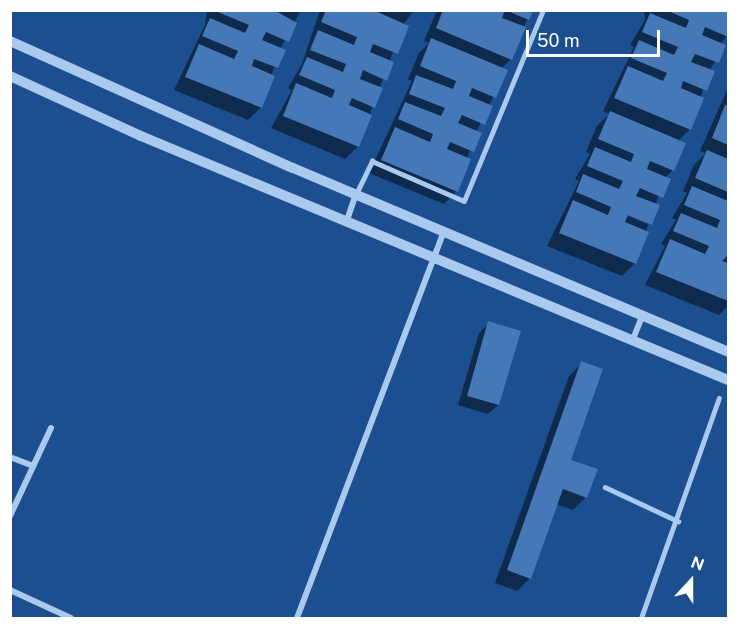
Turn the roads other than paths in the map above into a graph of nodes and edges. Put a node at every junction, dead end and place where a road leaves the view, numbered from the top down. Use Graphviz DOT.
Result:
graph roads {
  1 [pos="543,10"];
  2 [pos="10,41"];
  3 [pos="10,76"];
  4 [pos="356,194"];
  5 [pos="346,220"];
  6 [pos="444,231"];
  7 [pos="435,260"];
  8 [pos="643,314"];
  9 [pos="633,339"];
  10 [pos="729,351"];
  11 [pos="729,380"];
  12 [pos="719,398"];
  13 [pos="51,429"];
  14 [pos="10,457"];
  15 [pos="33,466"];
  16 [pos="605,487"];
  17 [pos="10,516"];
  18 [pos="678,520"];
  19 [pos="10,590"];
  20 [pos="71,618"];
  21 [pos="297,618"];
  22 [pos="641,618"];
  1 -- 4 [label="lane"];
  2 -- 4 [label="street"];
  3 -- 5 [label="street"];
  4 -- 5 [label="street"];
  4 -- 6 [label="street"];
  5 -- 7 [label="street"];
  6 -- 7 [label="street"];
  6 -- 8 [label="street"];
  7 -- 9 [label="street"];
  7 -- 21 [label="street"];
  8 -- 9 [label="street"];
  8 -- 10 [label="street"];
  9 -- 11 [label="street"];
  12 -- 18 [label="lane"];
  13 -- 15 [label="street"];
  14 -- 15 [label="street"];
  15 -- 17 [label="street"];
  16 -- 18 [label="lane"];
  18 -- 22 [label="lane"];
  19 -- 20 [label="street"];
}
